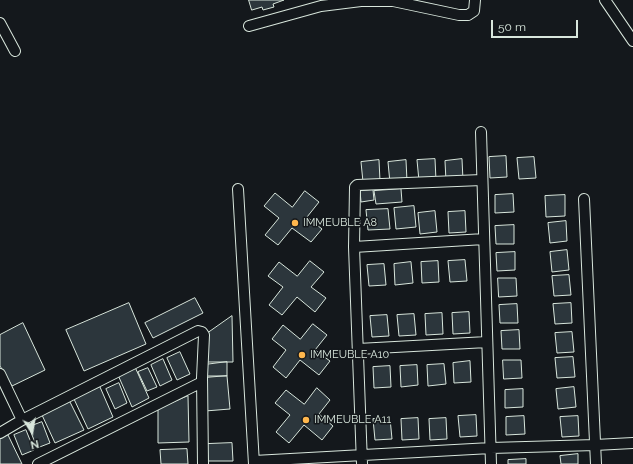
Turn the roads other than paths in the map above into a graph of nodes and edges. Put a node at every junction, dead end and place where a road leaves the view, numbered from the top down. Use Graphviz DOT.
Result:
graph roads {
  1 [pos="475,0"];
  2 [pos="605,0"];
  3 [pos="0,22"];
  4 [pos="249,26"];
  5 [pos="633,41"];
  6 [pos="16,51"];
  7 [pos="481,132"];
  8 [pos="482,180"];
  9 [pos="238,189"];
  10 [pos="584,199"];
  11 [pos="484,239"];
  12 [pos="354,247"];
  13 [pos="487,342"];
  14 [pos="358,349"];
  15 [pos="0,374"];
  16 [pos="202,382"];
  17 [pos="22,420"];
  18 [pos="0,433"];
  19 [pos="633,443"];
  20 [pos="595,445"];
  21 [pos="491,448"];
  22 [pos="361,459"];
  23 [pos="254,462"];
  24 [pos="38,464"];
  25 [pos="203,464"];
  26 [pos="491,464"];
  27 [pos="596,464"];
  1 -- 4 [label="street"];
  2 -- 5 [label="street"];
  3 -- 6 [label="street"];
  7 -- 8 [label="street"];
  8 -- 11 [label="street"];
  8 -- 12 [label="street"];
  9 -- 23 [label="street"];
  10 -- 20 [label="street"];
  11 -- 12 [label="street"];
  11 -- 13 [label="street"];
  12 -- 14 [label="street"];
  13 -- 14 [label="street"];
  13 -- 21 [label="street"];
  14 -- 22 [label="street"];
  15 -- 17 [label="street"];
  16 -- 17 [label="street"];
  16 -- 24 [label="street"];
  16 -- 25 [label="street"];
  17 -- 18 [label="street"];
  19 -- 20 [label="street"];
  20 -- 21 [label="street"];
  20 -- 27 [label="street"];
  21 -- 22 [label="street"];
  21 -- 26 [label="street"];
  22 -- 23 [label="street"];
}
